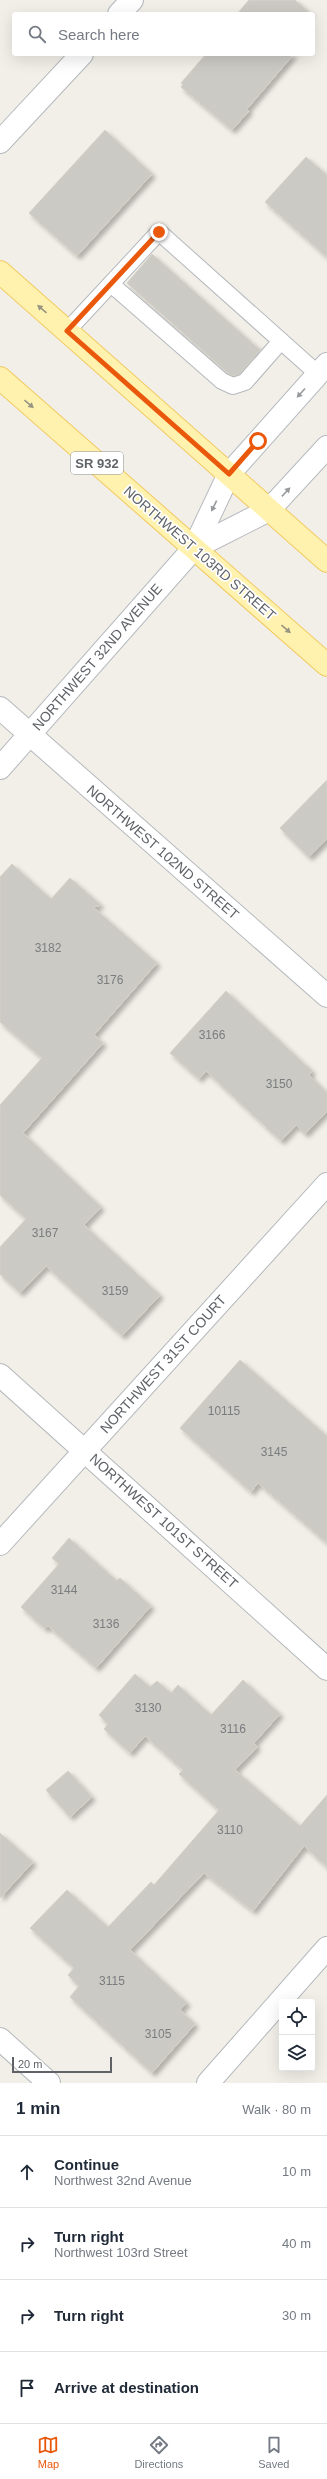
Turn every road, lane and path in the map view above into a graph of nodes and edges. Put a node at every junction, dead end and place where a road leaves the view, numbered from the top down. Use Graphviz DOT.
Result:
graph roads {
  1 [pos="132,0"];
  2 [pos="121,12"];
  3 [pos="80,56"];
  4 [pos="0,142"];
  5 [pos="0,272"];
  6 [pos="111,284"];
  7 [pos="67,331"];
  8 [pos="281,341"];
  9 [pos="322,369"];
  10 [pos="0,378"];
  11 [pos="327,447"];
  12 [pos="229,474"];
  13 [pos="269,510"];
  14 [pos="194,548"];
  15 [pos="327,561"];
  16 [pos="327,665"];
  17 [pos="0,708"];
  18 [pos="29,734"];
  19 [pos="0,768"];
  20 [pos="327,996"];
  21 [pos="327,1184"];
  22 [pos="0,1375"];
  23 [pos="85,1449"];
  24 [pos="0,1544"];
  25 [pos="327,1669"];
  26 [pos="327,1948"];
  27 [pos="0,2039"];
  28 [pos="50,2083"];
  29 [pos="208,2083"];
  1 -- 2 [label="street"];
  3 -- 4 [label="street"];
  7 -- 5 [label="main road, one-way"];
  6 -- 7 [label="lane"];
  6 -- 8 [label="lane"];
  6 -- 8 [label="lane"];
  7 -- 12 [label="main road"];
  8 -- 9 [label="lane"];
  9 -- 12 [label="street, NORTHWEST 32ND AVENUE, one-way"];
  10 -- 14 [label="main road, NORTHWEST 103RD STREET / SR 932, one-way"];
  13 -- 11 [label="street, NORTHWEST 32ND AVENUE, one-way"];
  12 -- 13 [label="main road"];
  12 -- 14 [label="street, NORTHWEST 32ND AVENUE, one-way"];
  13 -- 14 [label="street, NORTHWEST 32ND AVENUE"];
  13 -- 15 [label="main road"];
  14 -- 16 [label="main road, NORTHWEST 103RD STREET / SR 932, one-way"];
  14 -- 18 [label="street, NORTHWEST 32ND AVENUE"];
  17 -- 18 [label="street, NORTHWEST 102ND STREET"];
  18 -- 19 [label="street, NORTHWEST 32ND AVENUE"];
  18 -- 20 [label="street, NORTHWEST 102ND STREET"];
  21 -- 23 [label="street, NORTHWEST 31ST COURT"];
  22 -- 23 [label="street, NORTHWEST 101ST STREET"];
  23 -- 24 [label="street, NORTHWEST 31ST COURT"];
  23 -- 25 [label="street, NORTHWEST 101ST STREET"];
  26 -- 29 [label="street"];
  27 -- 28 [label="street"];
}
